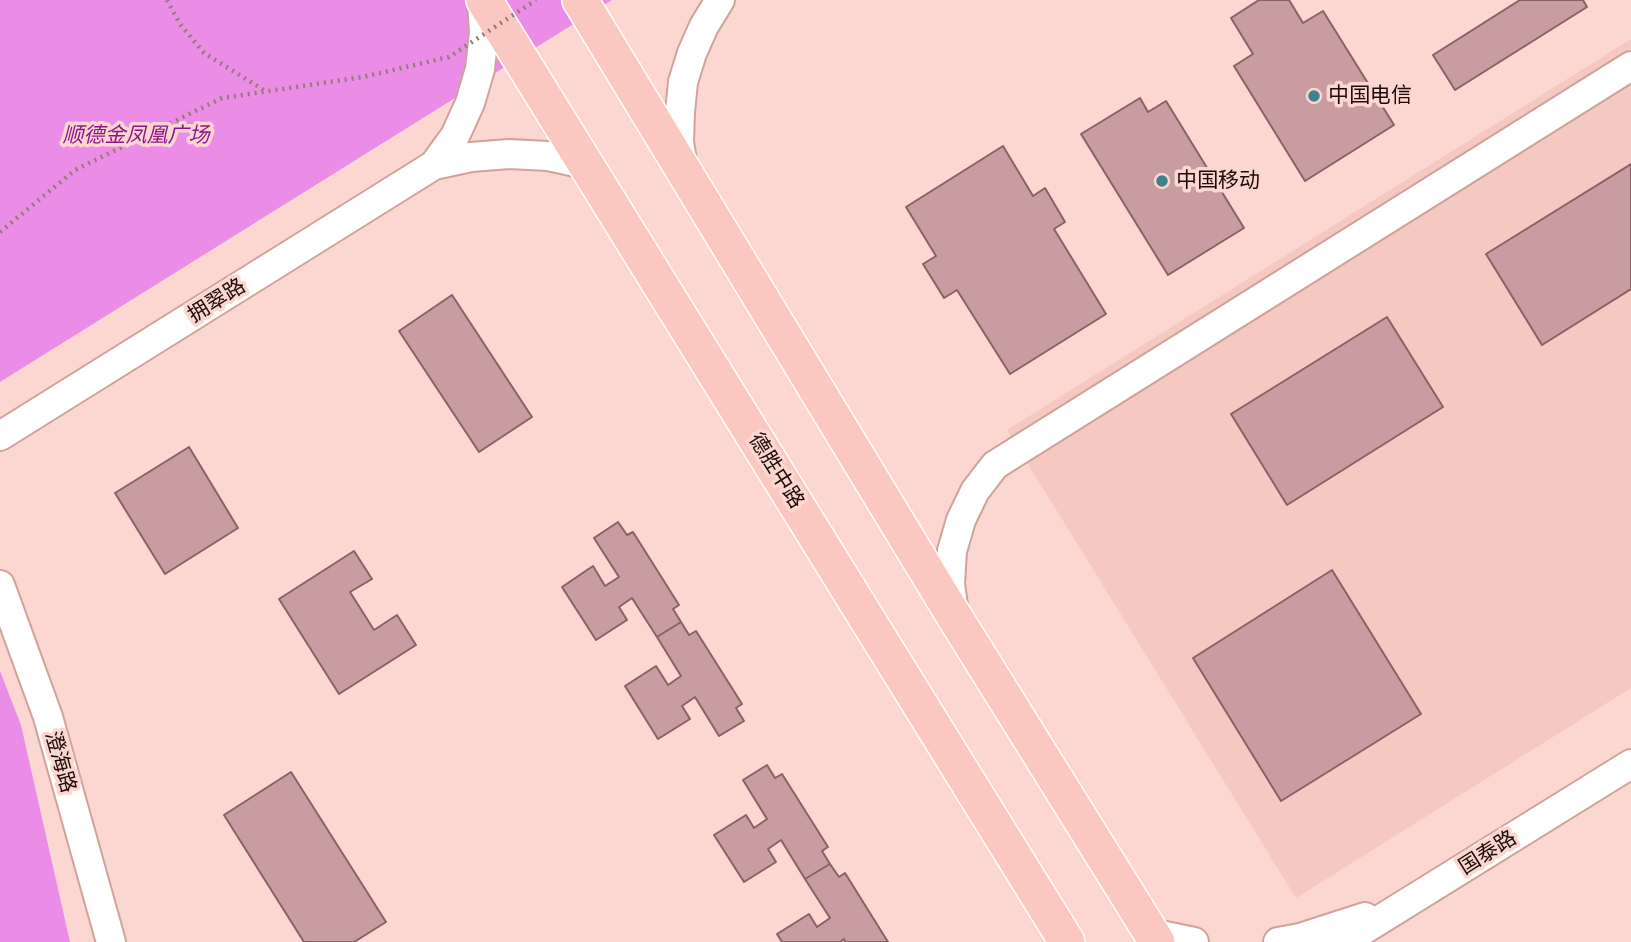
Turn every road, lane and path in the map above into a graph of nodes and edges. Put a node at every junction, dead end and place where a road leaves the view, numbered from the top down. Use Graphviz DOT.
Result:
graph roads {
  1 [pos="167,0"];
  2 [pos="483,0"];
  3 [pos="536,0"];
  4 [pos="580,0"];
  5 [pos="718,0"];
  6 [pos="1631,66"];
  7 [pos="267,92"];
  8 [pos="585,164"];
  9 [pos="434,165"];
  10 [pos="684,172"];
  11 [pos="0,232"];
  12 [pos="0,436"];
  13 [pos="0,585"];
  14 [pos="954,616"];
  15 [pos="1631,764"];
  16 [pos="1410,901"];
  17 [pos="1154,937"];
  18 [pos="111,942"];
  19 [pos="1068,942"];
  20 [pos="1194,942"];
  21 [pos="1278,942"];
  22 [pos="1344,942"];
  1 -- 7 [label="path"];
  2 -- 8 [label="main road, 德胜中路"];
  2 -- 9 [label="street, 拥翠路"];
  3 -- 7 [label="path, bridge"];
  4 -- 10 [label="main road"];
  5 -- 10 [label="street"];
  6 -- 14 [label="street"];
  7 -- 11 [label="path, bridge"];
  8 -- 9 [label="street, 拥翠路"];
  8 -- 19 [label="main road, 德胜中路"];
  9 -- 12 [label="street, 拥翠路"];
  10 -- 14 [label="main road"];
  13 -- 18 [label="street, 澄海路"];
  14 -- 17 [label="main road"];
  15 -- 16 [label="street, 国泰路"];
  16 -- 21 [label="street"];
  16 -- 22 [label="street, 国泰路"];
  17 -- 20 [label="street"];
}
